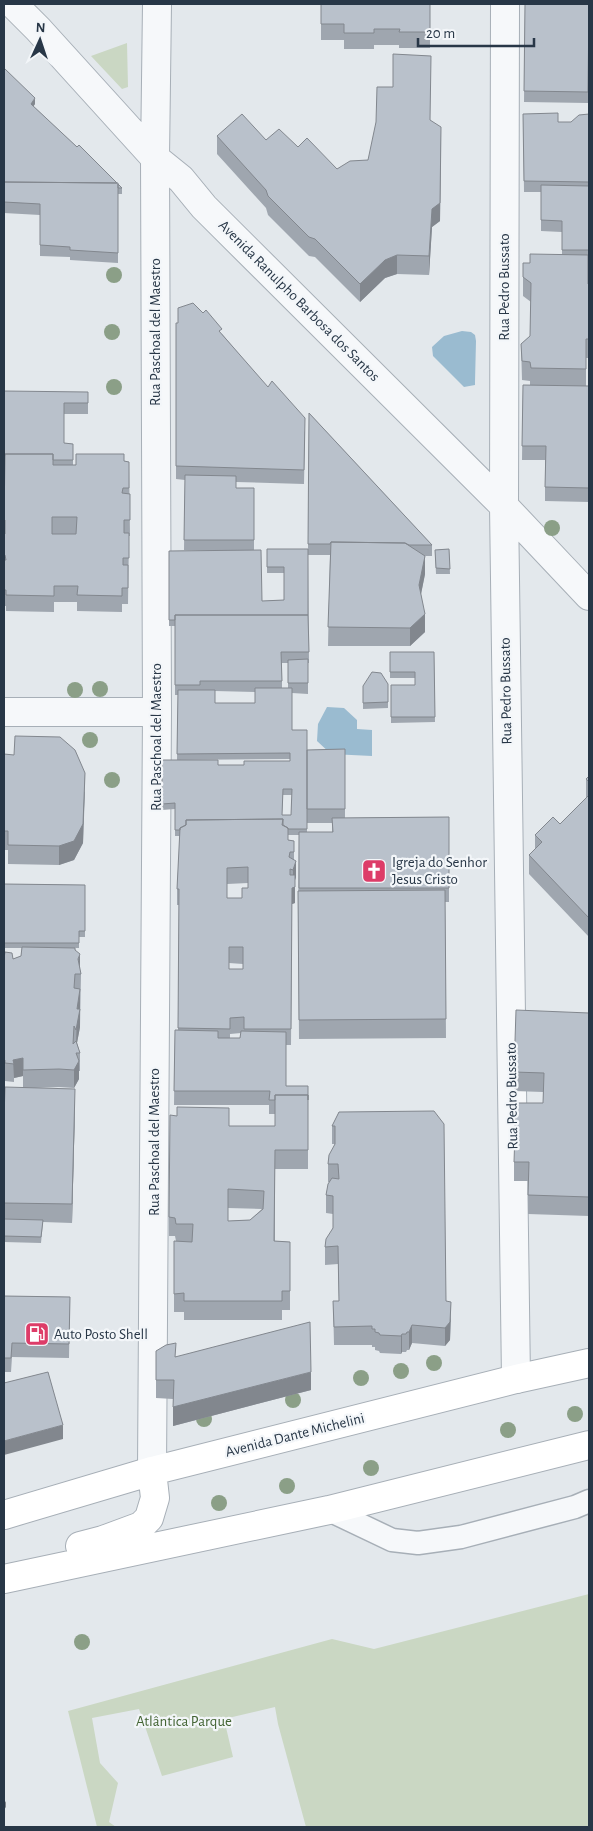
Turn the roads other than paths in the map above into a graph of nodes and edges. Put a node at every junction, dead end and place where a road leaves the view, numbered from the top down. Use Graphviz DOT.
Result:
graph roads {
  1 [pos="13,4"];
  2 [pos="158,4"];
  3 [pos="505,4"];
  4 [pos="155,158"];
  5 [pos="504,506"];
  6 [pos="589,596"];
  7 [pos="4,712"];
  8 [pos="157,712"];
  9 [pos="589,1363"];
  10 [pos="516,1379"];
  11 [pos="589,1445"];
  12 [pos="152,1471"];
  13 [pos="589,1501"];
  14 [pos="329,1510"];
  15 [pos="4,1515"];
  16 [pos="4,1577"];
  1 -- 4 [label="street, Avenida Ranulpho Barbosa dos Santos"];
  2 -- 4 [label="street, Rua Paschoal del Maestro"];
  3 -- 5 [label="street, Rua Pedro Bussato"];
  4 -- 5 [label="street, Avenida Ranulpho Barbosa dos Santos"];
  4 -- 8 [label="street, Rua Paschoal del Maestro"];
  5 -- 6 [label="street, Avenida Ranulpho Barbosa dos Santos"];
  5 -- 10 [label="street, Rua Pedro Bussato"];
  7 -- 8 [label="street"];
  8 -- 12 [label="street, Rua Paschoal del Maestro"];
  9 -- 10 [label="main road, Avenida Dante Michelini"];
  10 -- 12 [label="main road, Avenida Dante Michelini"];
  11 -- 14 [label="main road"];
  12 -- 15 [label="main road, Avenida Dante Michelini"];
  12 -- 16 [label="main road"];
  13 -- 14 [label="lane"];
  14 -- 16 [label="main road"];
}
